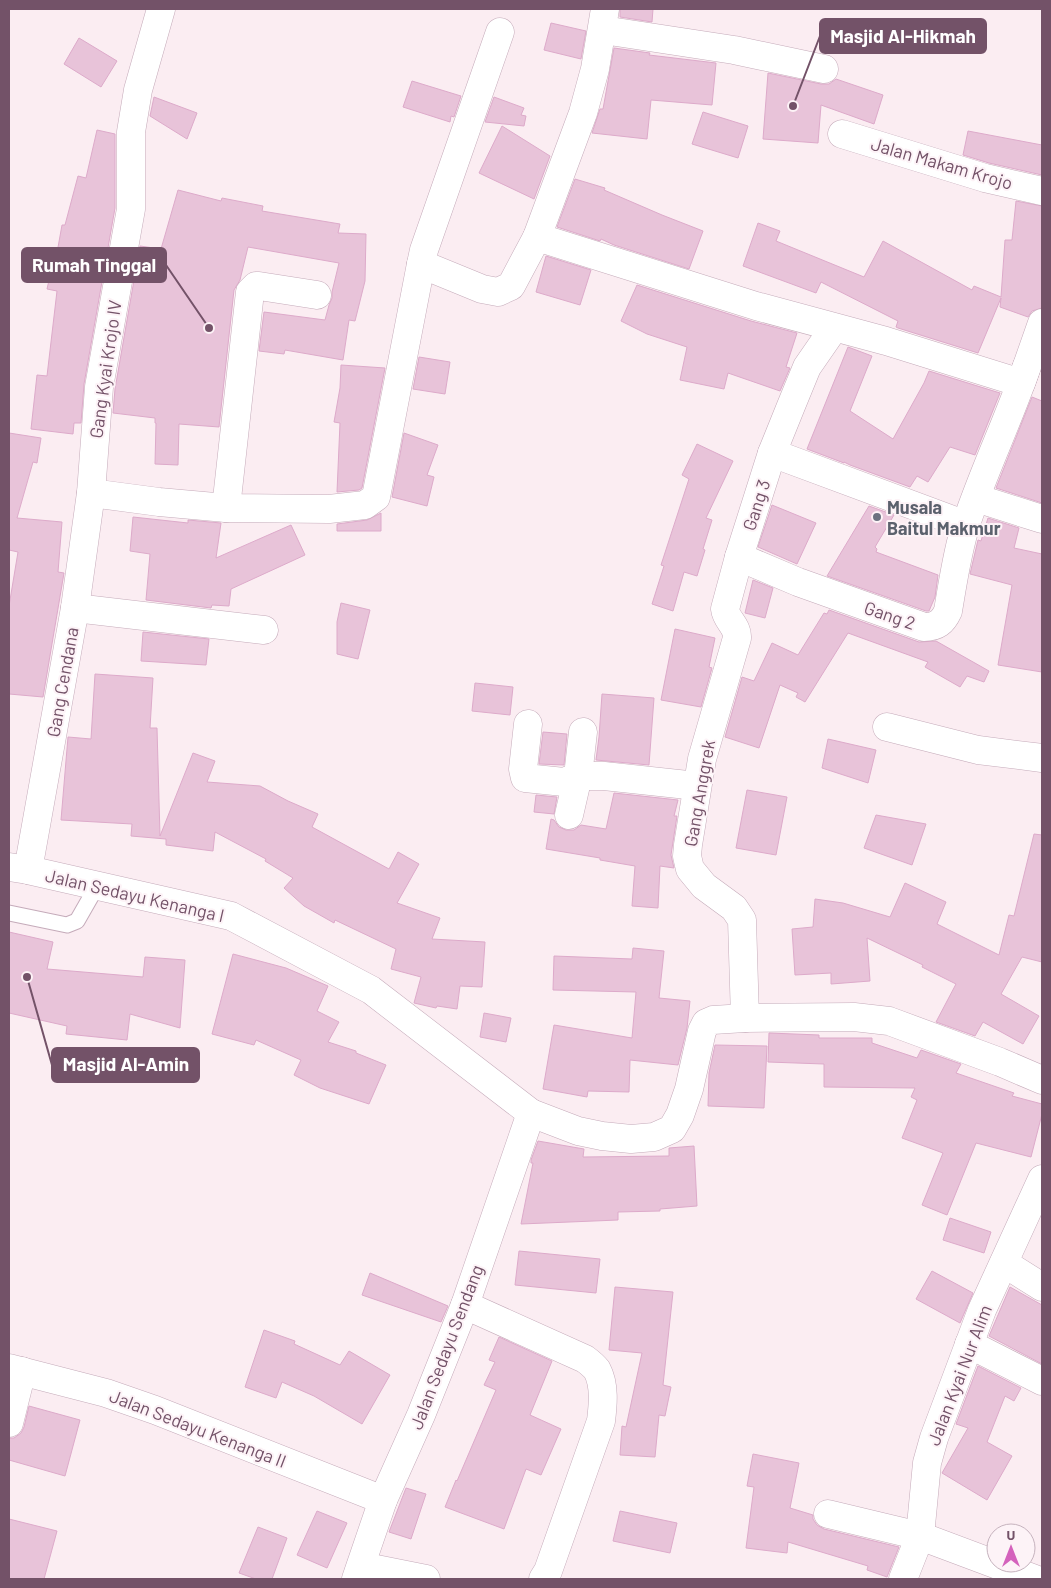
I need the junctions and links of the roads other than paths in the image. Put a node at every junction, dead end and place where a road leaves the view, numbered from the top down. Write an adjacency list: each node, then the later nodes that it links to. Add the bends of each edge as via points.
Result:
1 (161, 9): 14 (street, Gang Kyai Krojo IV, via 138,90 132,132 131,209 99,387)
2 (604, 19): 4 (street); 7 (street, via 583,113)
3 (500, 32): 8 (street)
4 (824, 69)
5 (842, 134): 6 (street, Jalan Makam Krojo, via 985,178)
6 (1042, 191)
7 (537, 237): 8 (street, via 511,286 498,292 482,289); 11 (street)
8 (421, 264): 16 (street, via 376,497 365,505 329,509)
9 (317, 295): 16 (street, via 260,286 250,292)
10 (1042, 323): 12 (street, Gang 2)
11 (834, 328): 12 (street); 13 (street, Gang 3, via 808,367)
12 (1021, 383): 15 (street, Gang 2)
13 (772, 453): 18 (street); 19 (street, Gang 3)
14 (91, 493): 16 (street); 20 (street, Gang Cendana)
15 (976, 498): 17 (street); 18 (street, Gang 2)
16 (226, 508)
17 (1042, 519)
18 (966, 525): 19 (street, Gang 2, via 948,611 940,624 932,627 815,589)
19 (739, 557): 27 (street, Gang Anggrek, via 725,609 737,630 737,638)
20 (75, 608): 21 (street); 29 (street, Gang Cendana)
21 (264, 630)
22 (528, 724): 26 (street, via 525,778 564,782)
23 (886, 727): 25 (street, via 978,750)
24 (583, 732): 26 (street)
25 (1042, 758)
26 (578, 776): 27 (street); 28 (street)
27 (697, 786): 32 (street, Gang Anggrek, via 687,856 690,869 704,886 734,908 742,920)
28 (569, 815)
29 (18, 869): 30 (street, Jalan Sedayu Kenanga I)
30 (97, 886): 31 (lane, via 77,921 68,926); 34 (street, Jalan Sedayu Kenanga I, via 240,920 371,990)
31 (9, 913)
32 (745, 1018): 33 (street, via 854,1017 889,1021); 34 (street, via 706,1023 680,1115 672,1129 654,1137 602,1136 578,1131)
33 (1042, 1080)
34 (531, 1113): 38 (street, Jalan Sedayu Sendang)
35 (1042, 1179): 36 (street, Jalan Kyai Nur Alim)
36 (1004, 1263): 37 (street); 39 (street, Jalan Kyai Nur Alim)
37 (1042, 1287)
38 (465, 1305): 43 (street, Jalan Sedayu Sendang); 48 (street, via 585,1359 596,1369 601,1384 601,1421)
39 (969, 1344): 41 (street); 45 (street, Jalan Kyai Nur Alim, via 927,1463)
40 (15, 1369): 42 (street); 43 (street, Jalan Sedayu Kenanga II, via 106,1393 155,1410)
41 (1042, 1382)
42 (9, 1423)
43 (383, 1500): 46 (street, Jalan Sedayu Sendang)
44 (828, 1514): 45 (street)
45 (920, 1536): 49 (street, Jalan Kyai Nur Alim); 50 (street)
46 (358, 1573): 47 (street)
47 (426, 1579)
48 (543, 1579)
49 (904, 1579)
50 (1035, 1579)

